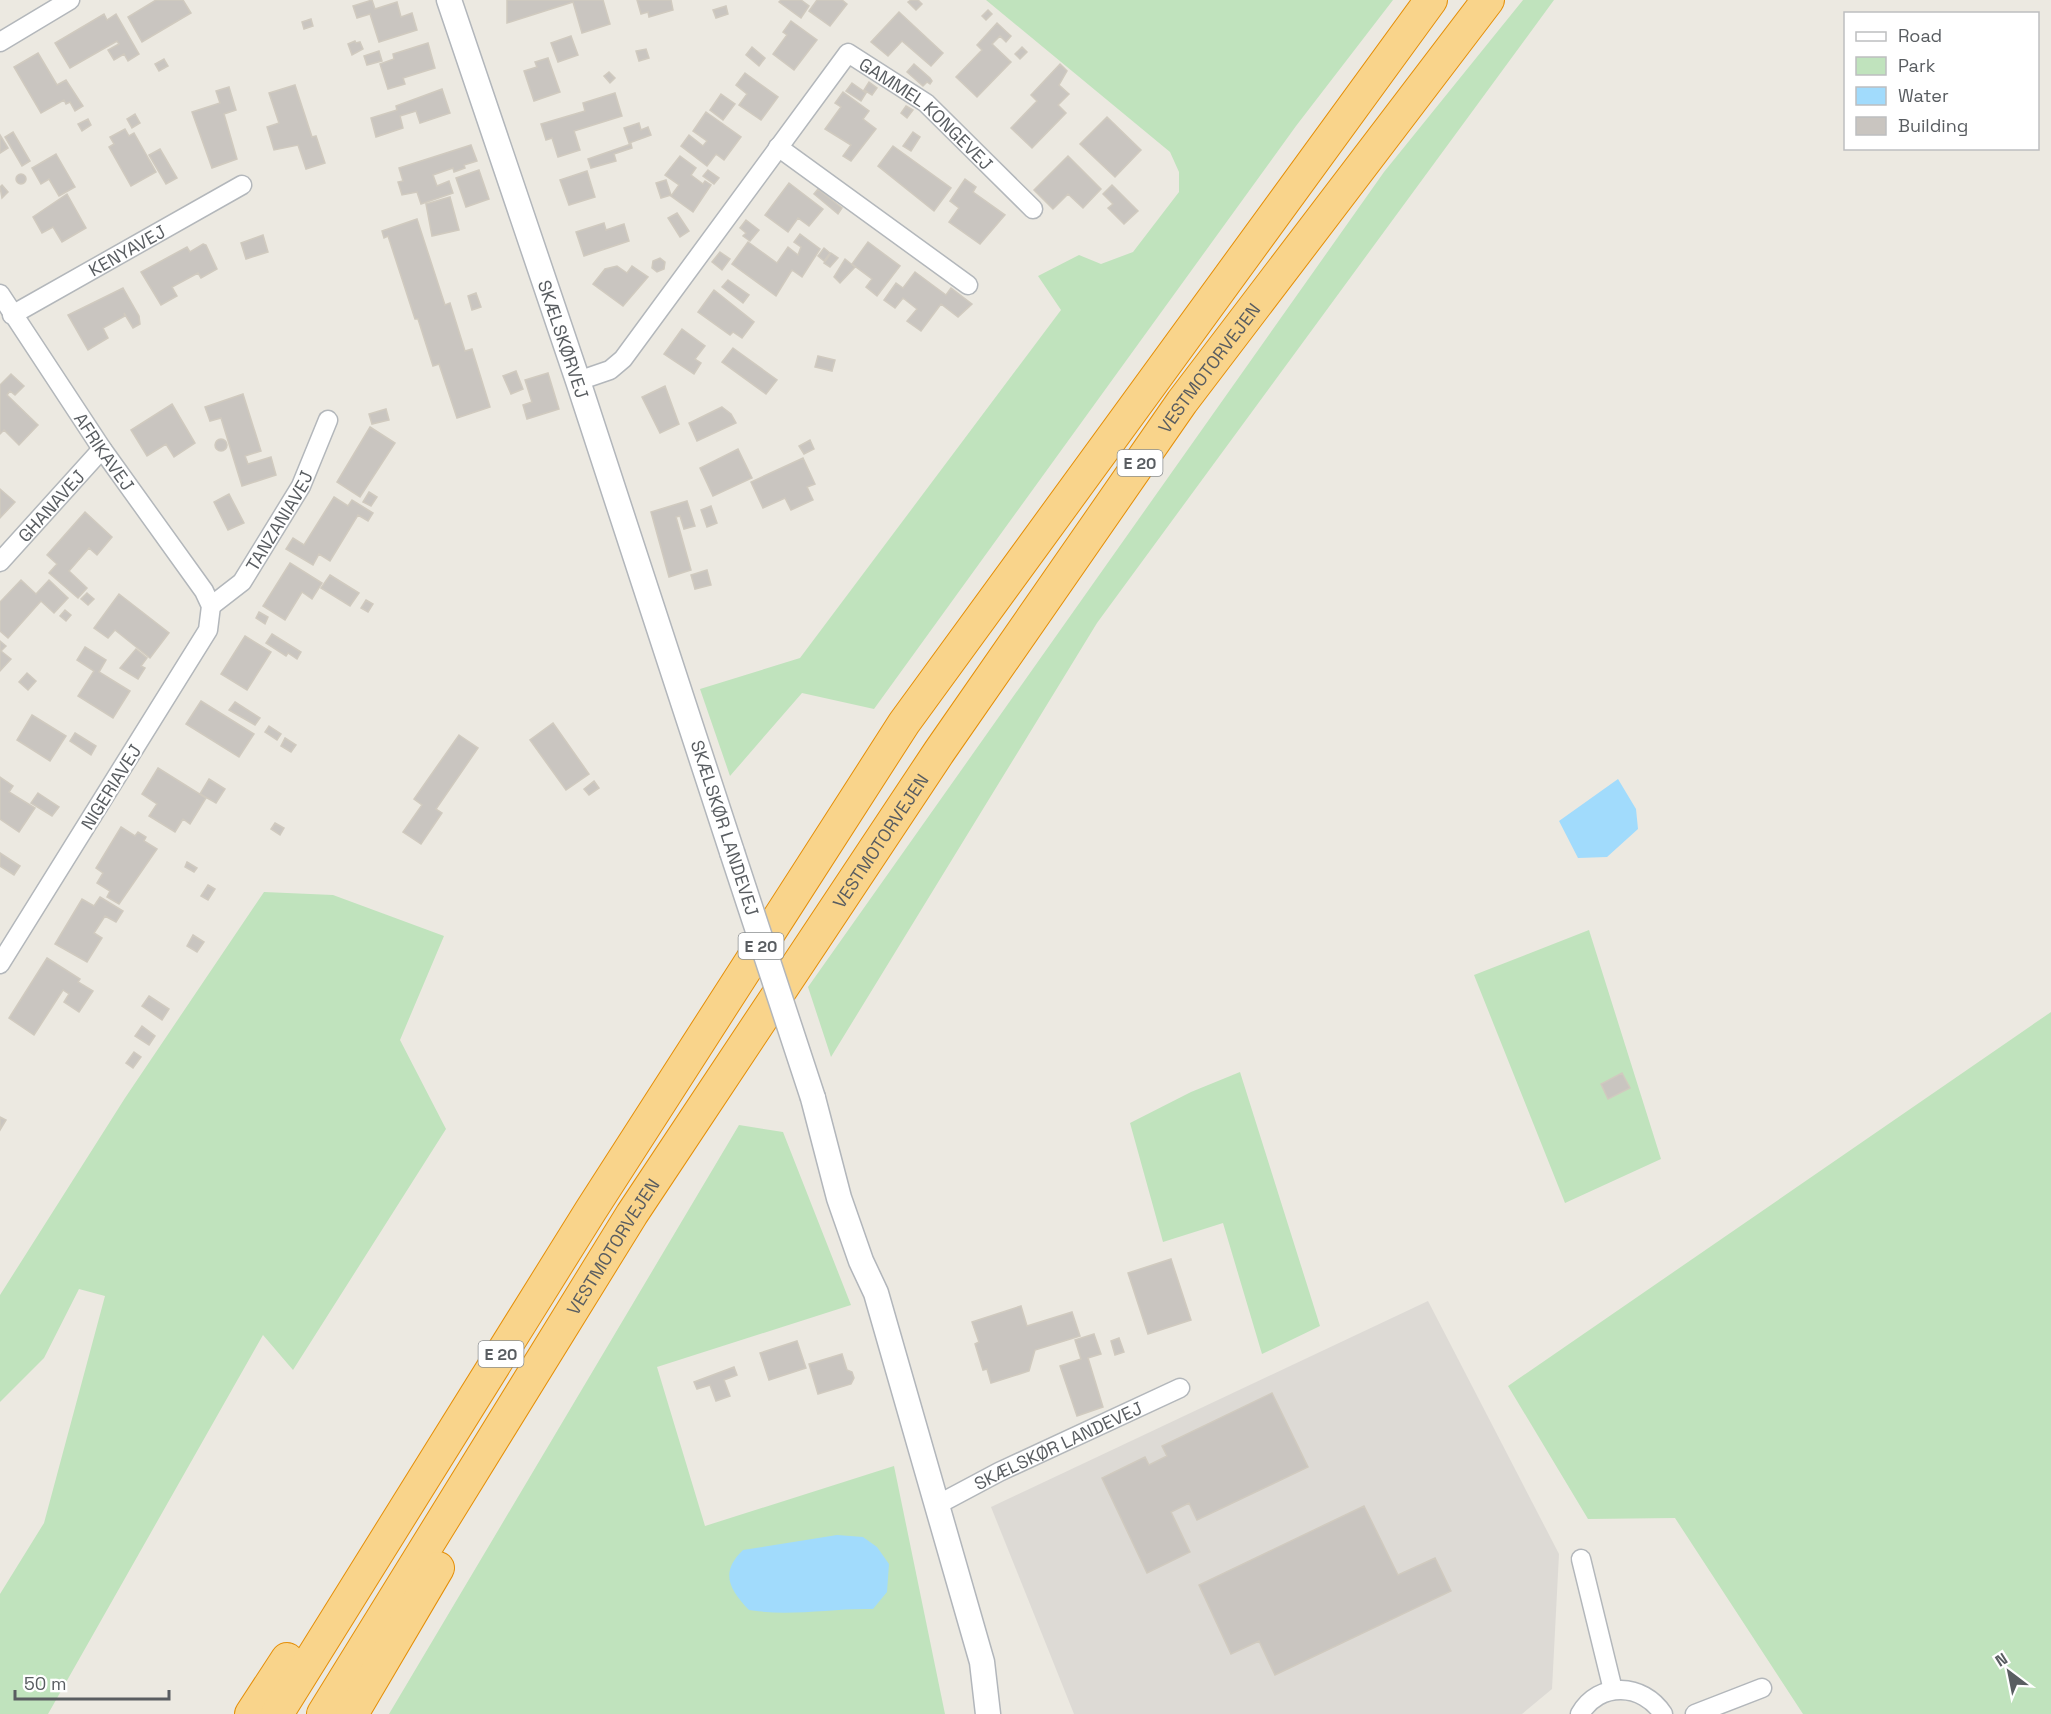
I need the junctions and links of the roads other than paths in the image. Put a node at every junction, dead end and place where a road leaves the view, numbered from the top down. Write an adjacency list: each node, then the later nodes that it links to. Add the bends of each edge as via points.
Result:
1 (70, 0): 5 (street)
2 (449, 0): 12 (street, SKÆLSKØRVEJ)
3 (1431, 0): 21 (highway, VESTMOTORVEJEN / E 20, via 904,723 597,1200)
4 (1488, 0): 19 (highway, VESTMOTORVEJEN / E 20, via 1182,402 939,752)
5 (0, 42)
6 (778, 147): 8 (street, GAMMEL KONGEVEJ, via 848,53 926,103); 9 (street); 12 (street, GAMMEL KONGEVEJ, via 623,359 610,370)
7 (242, 185): 11 (street, KENYAVEJ)
8 (1033, 209)
9 (968, 285)
10 (0, 294): 11 (street, AFRIKAVEJ)
11 (12, 315): 14 (street, AFRIKAVEJ)
12 (578, 381): 17 (street, SKÆLSKØRVEJ)
13 (328, 420): 16 (street, TANZANIAVEJ, via 301,486 242,582)
14 (102, 449): 15 (street, GHANAVEJ); 16 (street, AFRIKAVEJ)
15 (0, 562)
16 (211, 606): 18 (street, NIGERIAVEJ, via 208,630)
17 (677, 680): 22 (street, SKÆLSKØR LANDEVEJ, bridge, via 815,1106 838,1149 866,1226 875,1289)
18 (0, 964)
19 (673, 1152): 28 (highway, VESTMOTORVEJEN / E 20); 29 (highway, via 628,1251)
20 (1180, 1388): 22 (street, SKÆLSKØR LANDEVEJ)
21 (460, 1421): 26 (highway, via 392,1500); 27 (highway, VESTMOTORVEJEN / E 20)
22 (937, 1505): 30 (street, SKÆLSKØR LANDEVEJ, via 982,1662)
23 (1581, 1559): 25 (street)
24 (1762, 1688): 33 (street)
25 (1612, 1690): 31 (street, via 1592,1700); 32 (street, via 1642,1694)
26 (251, 1714)
27 (278, 1714)
28 (323, 1714)
29 (352, 1714)
30 (988, 1714)
31 (1580, 1714)
32 (1663, 1714)
33 (1695, 1714)

